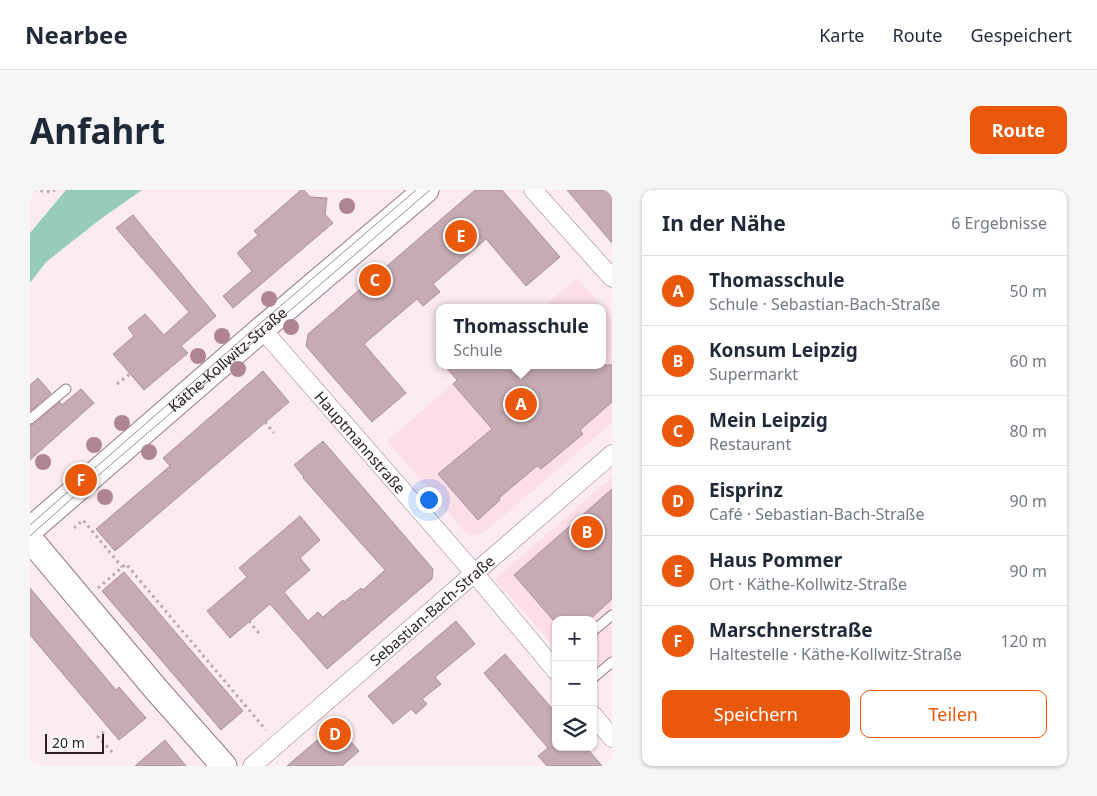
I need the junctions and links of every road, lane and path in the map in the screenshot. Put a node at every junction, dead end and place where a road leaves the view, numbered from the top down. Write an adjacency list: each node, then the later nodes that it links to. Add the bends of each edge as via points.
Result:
1 (34, 190): 2 (path)
2 (54, 190)
3 (426, 190): 6 (main road, Käthe-Kollwitz-Straße)
4 (533, 190): 5 (street)
5 (612, 278)
6 (262, 329): 15 (main road, Käthe-Kollwitz-Straße); 18 (street, Hauptmannstraße)
7 (130, 374): 8 (path)
8 (117, 384)
9 (66, 389): 10 (lane)
10 (30, 419)
11 (265, 422): 12 (path)
12 (274, 433)
13 (612, 454): 18 (street, Sebastian-Bach-Straße)
14 (74, 528): 17 (path, via 83,520)
15 (30, 530)
16 (30, 539): 21 (main road)
17 (122, 567): 19 (path, via 126,564); 21 (path)
18 (474, 574): 31 (street, Hauptmannstraße); 38 (street, Sebastian-Bach-Straße)
19 (144, 585): 20 (path); 23 (path)
20 (139, 590)
21 (83, 601): 40 (main road)
22 (612, 615): 26 (lane)
23 (173, 620): 25 (path); 28 (path)
24 (249, 621): 27 (path)
25 (168, 624)
26 (597, 627)
27 (261, 636)
28 (202, 654): 29 (path); 33 (path)
29 (197, 658)
30 (612, 662): 32 (lane)
31 (552, 664)
32 (597, 675)
33 (232, 689): 34 (path); 38 (path)
34 (227, 693)
35 (597, 720): 37 (street)
36 (104, 732): 39 (path, via 98,736)
37 (612, 738)
38 (278, 743): 41 (street, Sebastian-Bach-Straße)
39 (114, 754)
40 (224, 766)
41 (252, 766)

